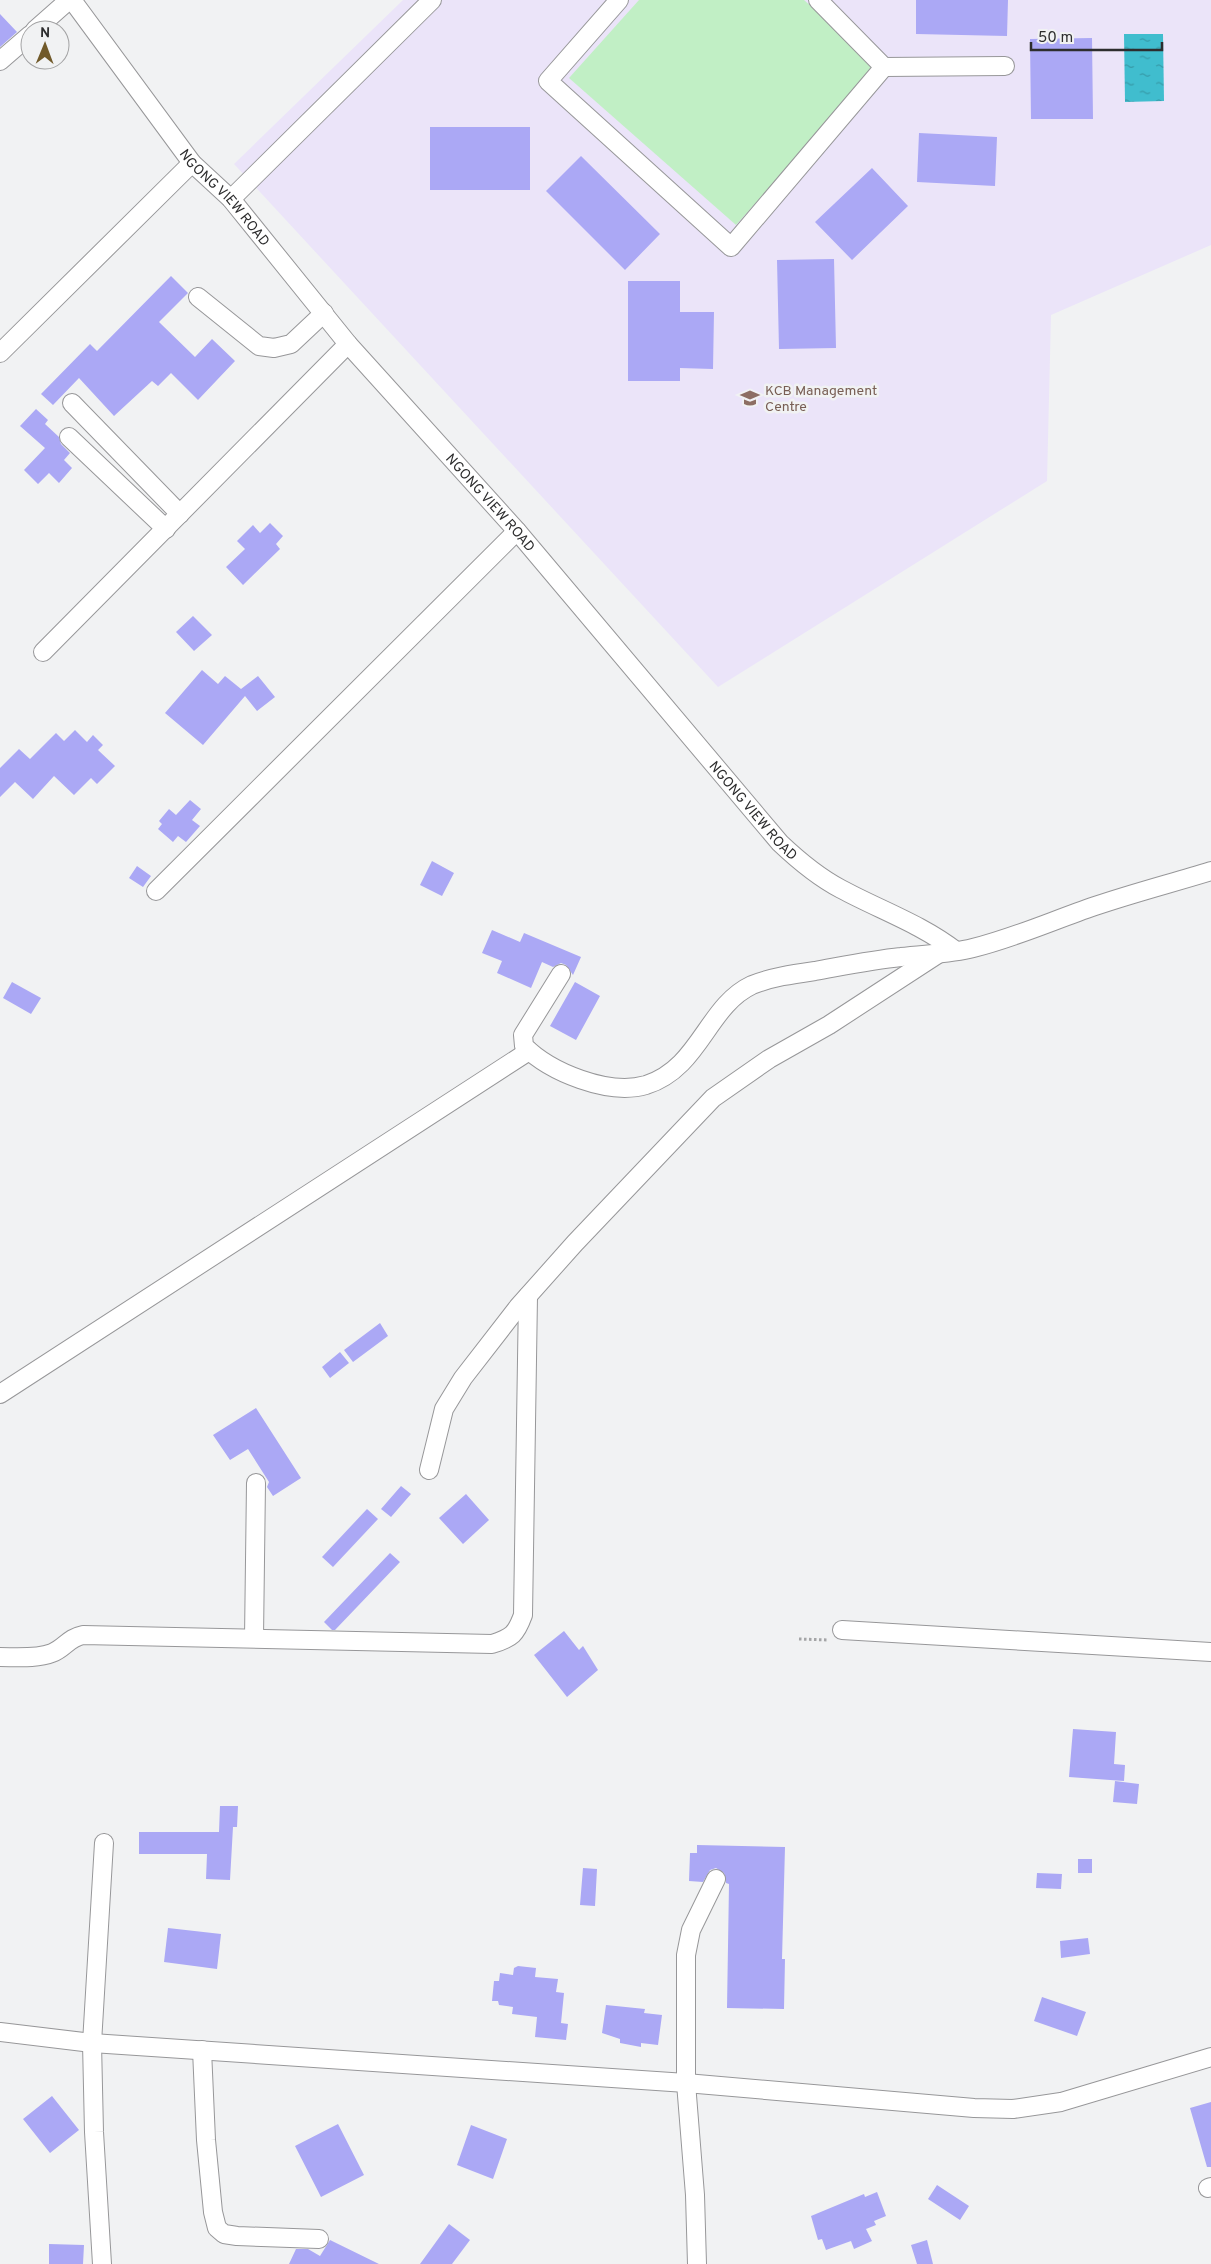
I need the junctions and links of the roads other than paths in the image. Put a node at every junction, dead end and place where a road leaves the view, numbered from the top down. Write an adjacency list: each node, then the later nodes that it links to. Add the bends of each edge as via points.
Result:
1 (70, 0): 5 (street); 10 (street, NGONG VIEW ROAD)
2 (432, 0): 11 (street)
3 (619, 0): 9 (street, via 548,81 731,247)
4 (818, 0): 9 (street)
5 (47, 20)
6 (20, 44): 7 (street)
7 (0, 62)
8 (1005, 66): 9 (street)
9 (884, 67)
10 (192, 163): 11 (street, NGONG VIEW ROAD); 15 (street)
11 (231, 199): 13 (street, NGONG VIEW ROAD)
12 (198, 297): 13 (street, via 259,346 274,348 291,344)
13 (324, 313): 14 (street, NGONG VIEW ROAD)
14 (348, 344): 18 (street); 20 (street, NGONG VIEW ROAD)
15 (0, 353)
16 (72, 404): 18 (street)
17 (69, 437): 19 (street)
18 (180, 514): 19 (street)
19 (166, 528): 21 (street)
20 (517, 531): 23 (street); 24 (street, NGONG VIEW ROAD, via 780,843 808,869 840,889 926,930)
21 (43, 652)
22 (1211, 871): 24 (street, via 973,948)
23 (156, 891)
24 (948, 951): 26 (street, via 778,977 752,986 734,996 686,1060 645,1085 620,1086 575,1078); 27 (street, via 769,1059 713,1098)
25 (561, 974): 26 (street, via 523,1036 524,1046)
26 (530, 1051): 28 (street)
27 (528, 1296): 29 (street, via 463,1378 444,1409); 32 (street, via 523,1615 510,1638 492,1644)
28 (0, 1394)
29 (429, 1470)
30 (256, 1483): 32 (street)
31 (842, 1630): 33 (street)
32 (254, 1638): 34 (street, via 83,1635 73,1637 54,1653)
33 (1211, 1652)
34 (0, 1657)
35 (104, 1843): 38 (street)
36 (716, 1879): 41 (street, via 688,1942)
37 (0, 2032): 38 (street)
38 (92, 2044): 39 (street); 43 (street)
39 (202, 2050): 41 (street); 42 (street, via 206,2140 217,2228 224,2234 237,2236)
40 (1211, 2057): 41 (street, via 1060,2102 1014,2109)
41 (686, 2083): 44 (street)
42 (319, 2239)
43 (102, 2264)
44 (697, 2264)

